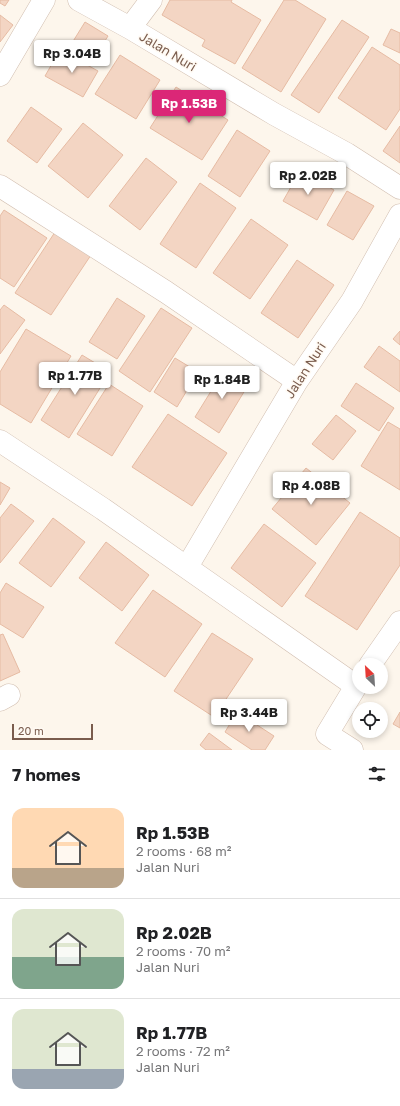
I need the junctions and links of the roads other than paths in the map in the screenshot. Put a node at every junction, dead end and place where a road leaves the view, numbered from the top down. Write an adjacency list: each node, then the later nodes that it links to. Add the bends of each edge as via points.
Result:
1 (44, 0): 5 (street)
2 (79, 0): 4 (street, Jalan Nuri)
3 (151, 0): 4 (street)
4 (130, 28): 7 (street, Jalan Nuri, via 274,114 347,154)
5 (0, 75)
6 (0, 186): 9 (street, via 160,287)
7 (400, 188)
8 (400, 215): 9 (street, Jalan Nuri, via 352,301)
9 (297, 381): 11 (street, Jalan Nuri)
10 (0, 441): 11 (street)
11 (187, 567): 14 (street)
12 (400, 622): 13 (street)
13 (375, 658)
14 (352, 681)
15 (352, 692): 16 (street)
16 (321, 742): 17 (street)
17 (352, 750)

